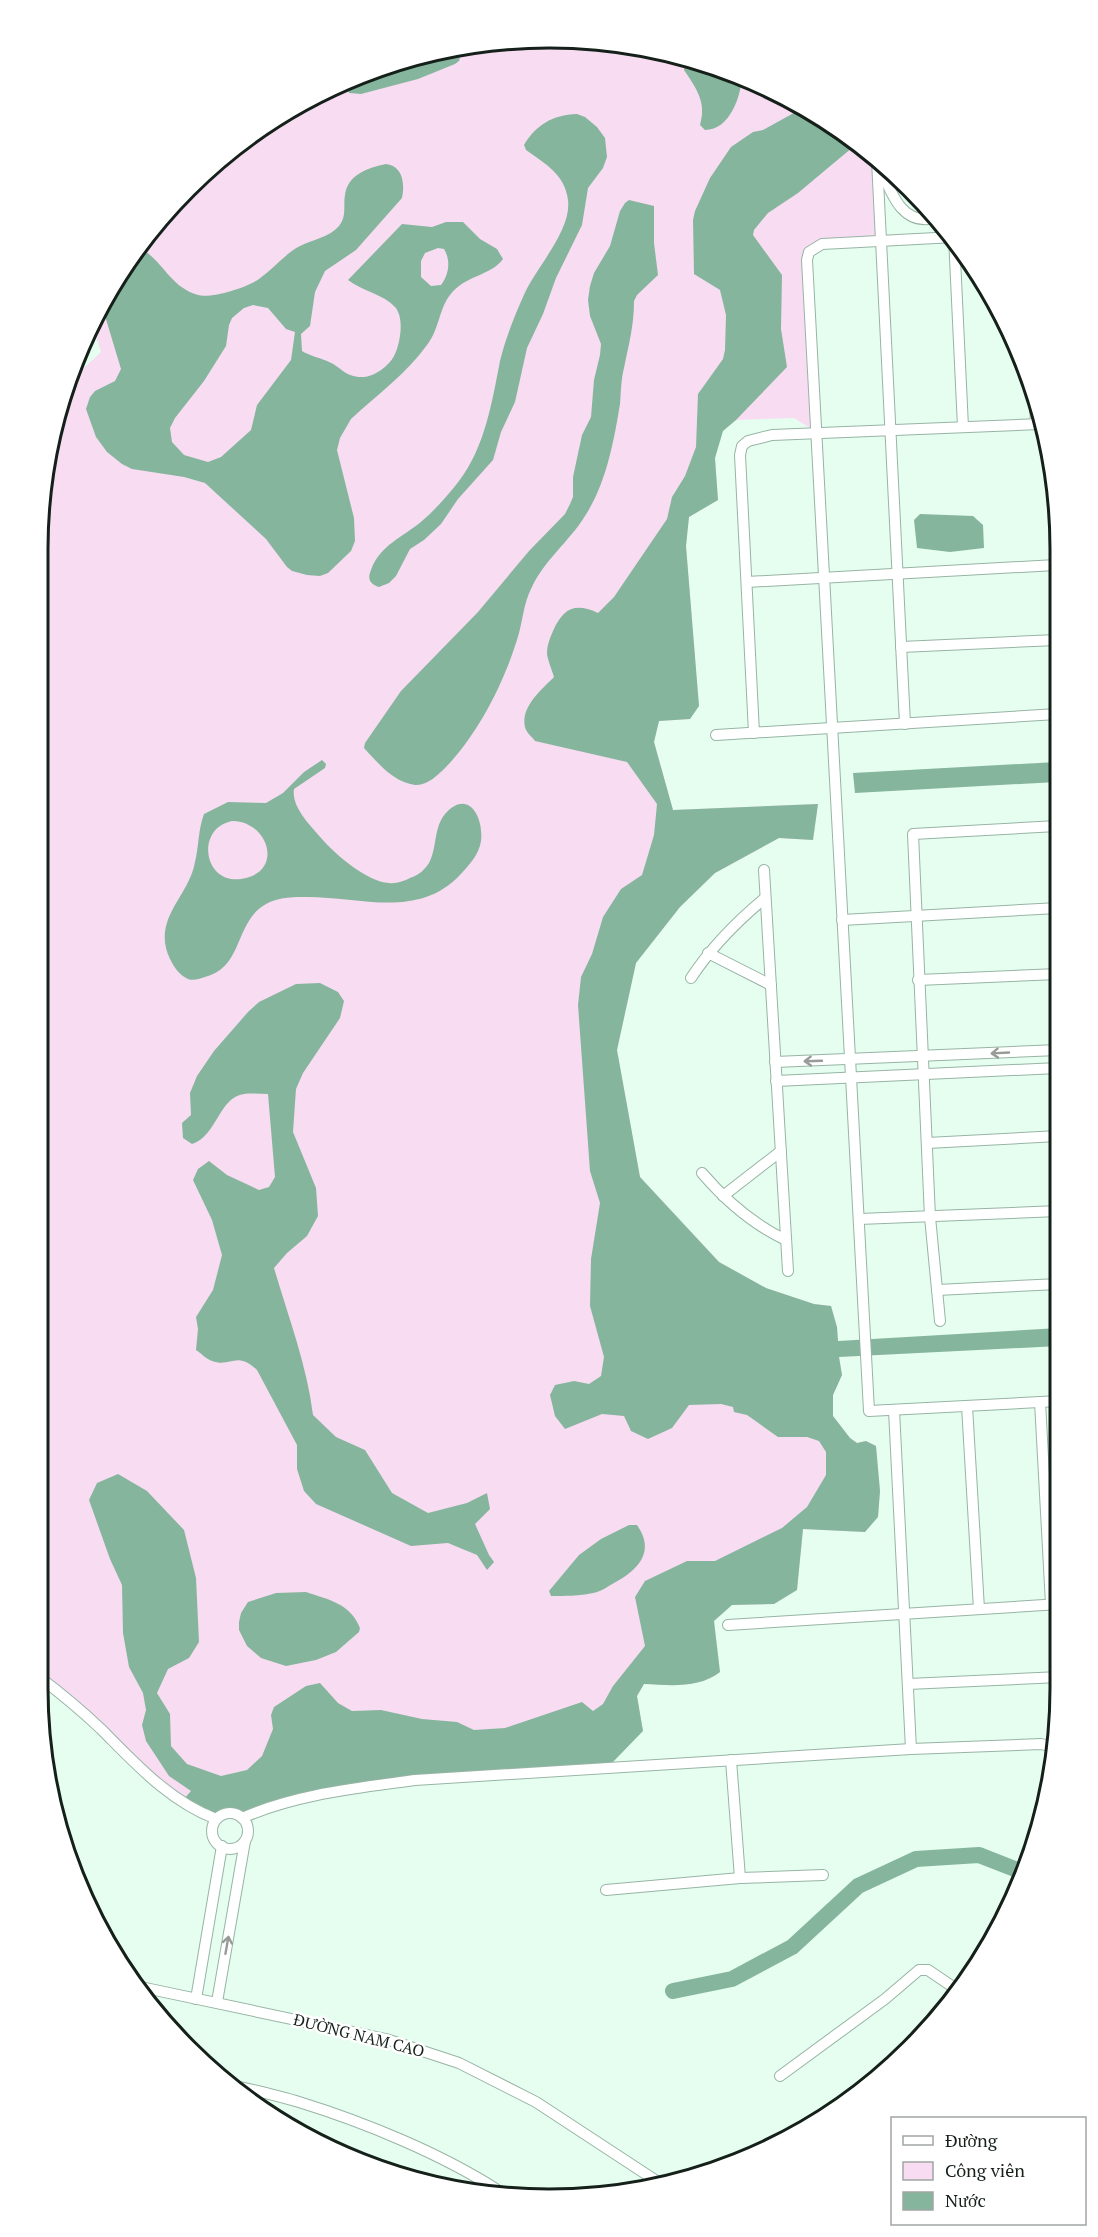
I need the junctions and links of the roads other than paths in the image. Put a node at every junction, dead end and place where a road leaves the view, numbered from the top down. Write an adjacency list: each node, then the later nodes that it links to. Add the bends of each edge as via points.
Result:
1 (878, 171): 5 (street)
2 (884, 176): 3 (street, via 900,209 917,219)
3 (926, 219)
4 (941, 238): 5 (street)
5 (882, 241): 9 (street); 10 (street, via 822,244 808,255)
6 (955, 256): 8 (street)
7 (1034, 424): 8 (street)
8 (963, 427): 9 (street)
9 (891, 430): 10 (street); 12 (street)
10 (816, 434): 13 (street); 14 (street, via 772,435 742,446)
11 (1050, 565): 12 (street)
12 (897, 574): 13 (street); 16 (street)
13 (824, 578): 14 (street); 19 (street)
14 (747, 582): 20 (street)
15 (1050, 640): 16 (street)
16 (901, 647): 18 (street)
17 (1050, 714): 18 (street)
18 (905, 724): 19 (street)
19 (832, 728): 20 (street); 27 (street)
20 (754, 733): 21 (street)
21 (716, 735)
22 (1050, 826): 26 (street, via 913,834)
23 (764, 870): 24 (street)
24 (765, 898): 28 (street, via 727,930); 32 (street)
25 (1050, 908): 26 (street)
26 (916, 916): 27 (street); 31 (street)
27 (842, 920): 35 (street)
28 (708, 953): 30 (street); 32 (street)
29 (1050, 974): 31 (street)
30 (691, 978)
31 (918, 980): 34 (street)
32 (771, 985): 36 (street)
33 (1050, 1050): 34 (street, one-way to 34)
34 (923, 1057): 35 (street); 38 (street)
35 (850, 1059): 36 (street, one-way to 36); 39 (street)
36 (775, 1062): 40 (street)
37 (1050, 1068): 38 (street)
38 (924, 1075): 39 (street); 42 (street)
39 (851, 1079): 40 (street); 48 (street)
40 (776, 1081): 43 (street)
41 (1050, 1136): 42 (street)
42 (927, 1143): 47 (street)
43 (781, 1151): 45 (street); 49 (street)
44 (702, 1173): 45 (street)
45 (723, 1196): 49 (street, via 754,1222)
46 (1050, 1211): 47 (street)
47 (930, 1216): 48 (street); 52 (street)
48 (859, 1219): 57 (street, via 869,1411)
49 (786, 1240): 50 (street)
50 (788, 1271)
51 (1050, 1284): 52 (street)
52 (937, 1290): 53 (street)
53 (940, 1321)
54 (1050, 1401): 55 (street)
55 (1040, 1402): 56 (street); 58 (street)
56 (967, 1406): 57 (street); 60 (street)
57 (894, 1410): 61 (street)
58 (1050, 1528)
59 (1050, 1604): 60 (street)
60 (979, 1609): 61 (street)
61 (905, 1613): 62 (street); 65 (street)
62 (728, 1624)
63 (1050, 1677): 65 (street)
64 (48, 1684): 70 (street, via 158,1785 184,1804)
65 (908, 1684): 67 (street)
66 (1047, 1745): 67 (street)
67 (910, 1749): 68 (street)
68 (731, 1760): 69 (street, via 415,1780 268,1807); 74 (street)
69 (242, 1818): 70 (street, via 226,1813); 71 (street, via 248,1829)
70 (216, 1819): 72 (street, via 212,1834)
71 (245, 1841): 72 (street, via 237,1847); 79 (street, one-way to 71)
72 (222, 1846): 78 (street)
73 (823, 1875): 74 (street)
74 (740, 1878): 75 (street)
75 (606, 1890)
76 (951, 1986): 80 (street, via 928,1970 919,1970)
77 (149, 1989): 78 (street, ĐƯỜNG NAM CAO)
78 (196, 1999): 79 (street, ĐƯỜNG NAM CAO)
79 (217, 2002): 82 (street, ĐƯỜNG NAM CAO, via 386,2039 459,2063 536,2102)
80 (780, 2076)
81 (250, 2090): 83 (street, via 351,2120 445,2161)
82 (652, 2178)
83 (489, 2185)

